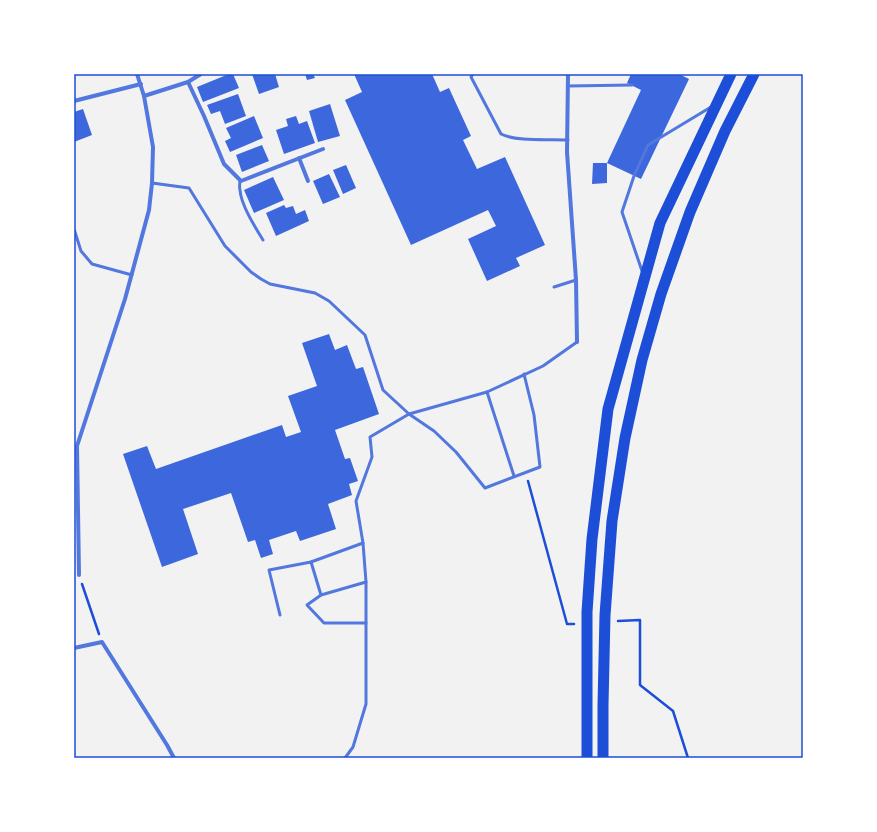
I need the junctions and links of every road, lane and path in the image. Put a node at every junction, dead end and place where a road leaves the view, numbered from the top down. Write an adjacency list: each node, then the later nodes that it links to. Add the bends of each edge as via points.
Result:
1 (137, 74): 8 (street)
2 (201, 74): 7 (street)
3 (473, 74): 14 (lane, via 471,77 501,134 521,139)
4 (568, 74): 10 (street)
5 (731, 74): 13 (highway)
6 (754, 74): 38 (highway, via 690,212 661,294 642,360 624,438 612,521)
7 (188, 82): 11 (street); 17 (street, via 224,164)
8 (141, 84): 11 (street); 12 (street)
9 (632, 85): 10 (lane)
10 (568, 86): 14 (street)
11 (144, 96): 19 (street, via 153,146)
12 (74, 101)
13 (716, 104): 23 (highway, via 660,222); 23 (lane, via 648,146 634,176 622,212)
14 (568, 140): 24 (street)
15 (323, 149): 16 (street)
16 (299, 158): 17 (street); 18 (street)
17 (240, 180): 21 (lane, via 241,197)
18 (308, 181)
19 (152, 184): 22 (street, via 149,210); 29 (lane, via 189,188 225,246 261,279 270,284 316,293 329,300 365,335 383,390)
20 (74, 229): 22 (lane, via 81,251 92,264)
21 (263, 240)
22 (132, 275): 34 (street, via 77,446)
23 (645, 279): 45 (highway, via 608,409 592,539 587,612)
24 (576, 280): 25 (lane); 26 (street)
25 (554, 287)
26 (577, 342): 27 (lane, via 542,366)
27 (524, 374): 28 (lane); 30 (lane, via 534,415 540,467)
28 (487, 392): 29 (lane); 31 (lane)
29 (409, 414): 31 (lane, via 434,431 456,452 485,488); 32 (lane, via 370,437 372,457 356,501)
30 (526, 472): 31 (lane); 40 (path)
31 (514, 476)
32 (363, 543): 33 (lane); 35 (lane)
33 (311, 562): 36 (lane); 37 (lane, via 269,570)
34 (79, 575): 41 (path)
35 (366, 582): 36 (lane); 39 (lane)
36 (321, 595): 39 (lane, via 308,605 324,623)
37 (280, 615)
38 (605, 622): 46 (highway); 47 (path, via 640,620 640,685 674,711)
39 (366, 623): 44 (lane, via 366,704 353,747)
40 (567, 624)
41 (102, 642): 42 (street); 43 (street)
42 (74, 648)
43 (174, 758)
44 (345, 758)
45 (587, 758)
46 (603, 758)
47 (688, 758)

